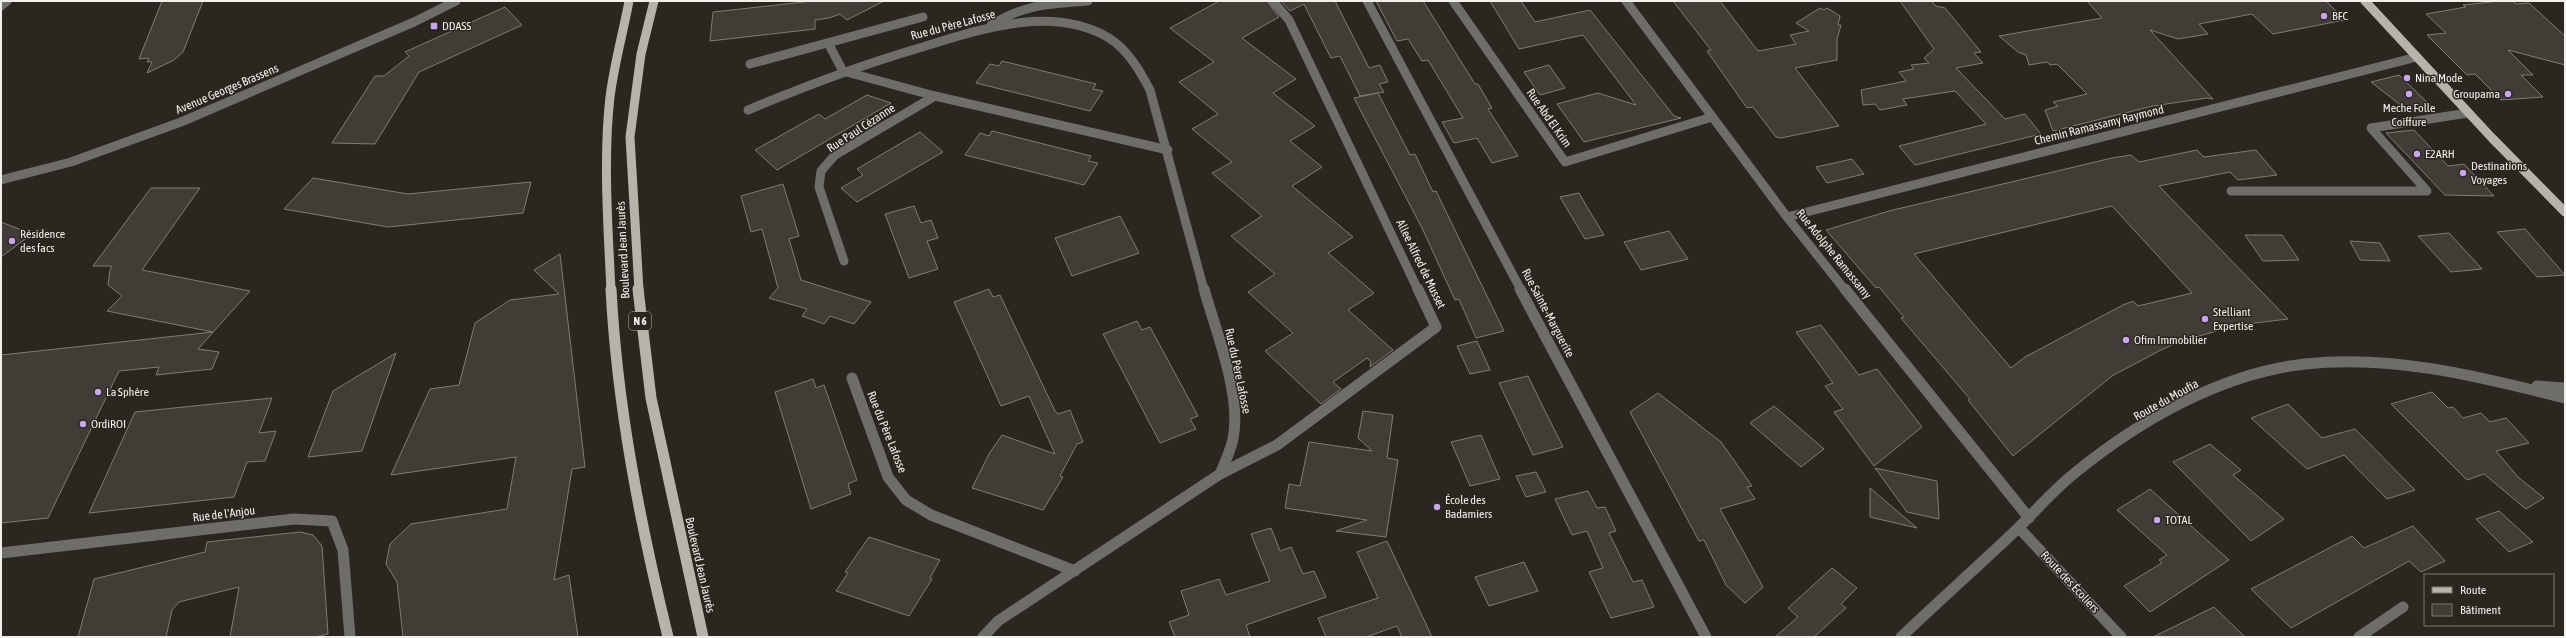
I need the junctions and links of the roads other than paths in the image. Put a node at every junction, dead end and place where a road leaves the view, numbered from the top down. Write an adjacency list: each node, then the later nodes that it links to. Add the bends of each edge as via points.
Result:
1 (7, 1): 11 (street)
2 (456, 1): 23 (street, Avenue Georges Brassens, via 414,22 169,127 71,162)
3 (629, 1): 39 (main road, Boulevard Jean Jaurès / N 6, via 609,111 608,248 623,408 651,568)
4 (654, 1): 40 (main road, Boulevard Jean Jaurès / N 6, via 641,54 630,136 640,316 651,398)
5 (1088, 1): 13 (street, via 1031,6 1007,15)
6 (1273, 1): 32 (street, Allee Alfred de Musset, via 1289,20 1436,326 1412,347 1277,445)
7 (1367, 1): 42 (street, Rue Sainte-Marguerite)
8 (1453, 1): 21 (street, Rue Abd El Krim, via 1565,162)
9 (1626, 1): 21 (street, Rue Adolphe Ramassamy)
10 (2365, 1): 15 (main road)
11 (1, 6)
12 (924, 17): 14 (street)
13 (988, 27): 17 (street, Rue du Père Lafosse); 22 (street, Rue du Père Lafosse, via 1032,22 1059,23 1108,38 1126,52 1139,69 1150,90)
14 (828, 43): 16 (street); 17 (street)
15 (2417, 57): 20 (main road); 26 (street, Chemin Ramassamy Raymond)
16 (750, 64)
17 (843, 71): 18 (street); 19 (street, Rue du Père Lafosse)
18 (935, 96): 22 (street); 27 (street, Rue Paul Cézanne, via 835,155 821,171 819,187)
19 (748, 110)
20 (2468, 113): 24 (street, via 2371,128 2427,191); 25 (main road)
21 (1712, 117): 26 (street, Rue Adolphe Ramassamy)
22 (1168, 150): 32 (street, Rue du Père Lafosse, via 1233,405 1236,430 1230,454)
23 (1, 180)
24 (2231, 191)
25 (2565, 212)
26 (1787, 217): 33 (street, Rue Adolphe Ramassamy)
27 (844, 261)
28 (852, 378): 36 (street, Rue du Père Lafosse, via 888,477 906,500 931,515)
29 (2516, 385): 30 (street, Route du Moufia); 31 (street, Route du Moufia); 33 (street, Route du Moufia, via 2431,368 2366,363 2305,364 2249,374 2198,396 2143,426 2076,472)
30 (2565, 388)
31 (2565, 398)
32 (1220, 474): 36 (street, Rue du Père Lafosse)
33 (2029, 518): 34 (street, Route du Moufia)
34 (2018, 528): 43 (street, Route du Moufia); 44 (street, Route des Écoliers)
35 (1, 553): 38 (street, Rue de l'Anjou, via 294,519 332,521 343,550)
36 (1075, 571): 41 (street, Rue du Père Lafosse, via 998,621)
37 (2403, 607): 45 (street)
38 (350, 637)
39 (668, 637)
40 (703, 637)
41 (983, 637)
42 (1706, 637)
43 (1901, 637)
44 (2121, 637)
45 (2359, 637)

